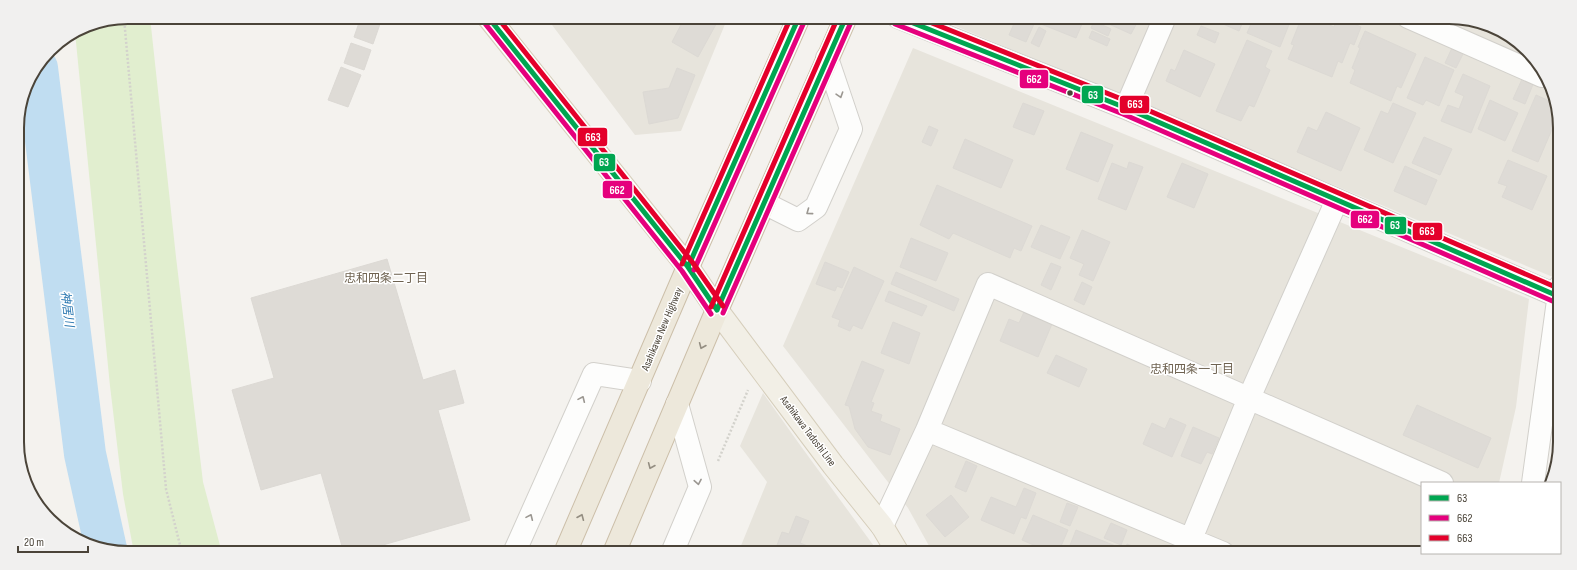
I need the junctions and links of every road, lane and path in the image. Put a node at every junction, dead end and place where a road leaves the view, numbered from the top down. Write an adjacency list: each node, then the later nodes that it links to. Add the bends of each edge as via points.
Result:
1 (125, 24): 27 (path, via 166,489)
2 (494, 24): 13 (main road, Asahikawa Tadoshi Line)
3 (796, 24): 13 (highway, Asahikawa New Highway)
4 (843, 24): 8 (highway)
5 (916, 24): 10 (street)
6 (1162, 24): 10 (street)
7 (1424, 24): 9 (street)
8 (828, 58): 12 (highway); 12 (street, one-way to 12, via 851,129 816,207 798,220)
9 (1538, 74)
10 (1126, 108): 11 (street)
11 (1337, 200): 14 (street); 19 (street)
12 (764, 203): 15 (highway)
13 (688, 267): 15 (main road, Asahikawa Tadoshi Line); 18 (highway, Asahikawa New Highway)
14 (1553, 290)
15 (717, 310): 17 (main road, Asahikawa Tadoshi Line); 20 (highway, one-way to 20)
16 (1553, 337): 24 (street)
17 (759, 366): 22 (path); 25 (main road, Asahikawa Tadoshi Line)
18 (640, 381): 28 (street, one-way to 18, via 594,374); 29 (highway, Asahikawa New Highway, one-way to 18)
19 (1249, 398): 21 (street, via 988,284); 23 (street); 26 (street)
20 (677, 404): 30 (highway, one-way to 30); 31 (street, one-way to 31, via 700,487)
21 (927, 430): 25 (street); 26 (street)
22 (716, 466)
23 (1440, 482)
24 (1533, 482)
25 (882, 526): 32 (main road, Asahikawa Tadoshi Line)
26 (1190, 539): 33 (street)
27 (180, 546)
28 (517, 546)
29 (568, 546)
30 (617, 546)
31 (675, 546)
32 (894, 546)
33 (1206, 546)

